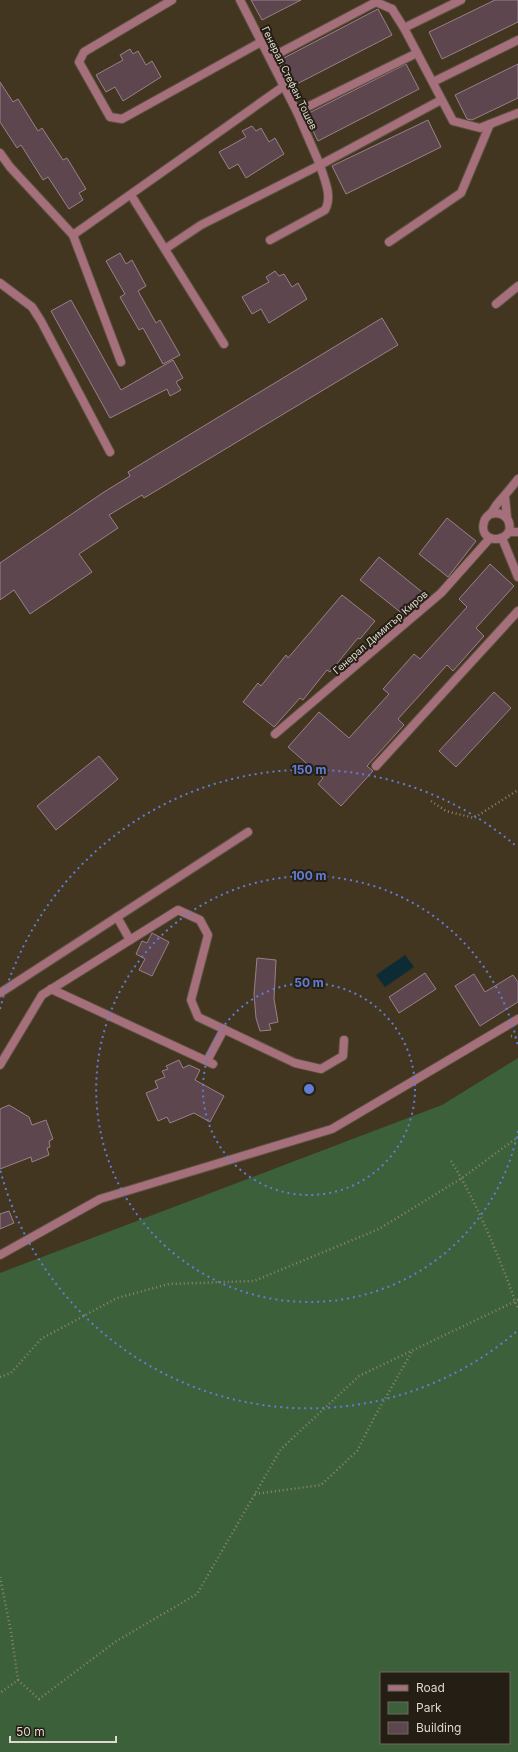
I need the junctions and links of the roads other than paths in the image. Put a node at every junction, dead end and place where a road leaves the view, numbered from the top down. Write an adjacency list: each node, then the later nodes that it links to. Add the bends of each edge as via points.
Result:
1 (172, 0): 6 (street, via 84,52 79,62 110,117 122,119)
2 (240, 0): 6 (street, Генерал Стефан Тошев)
3 (461, 0): 4 (street)
4 (404, 28): 7 (street); 8 (street, via 392,9 376,2)
5 (518, 40): 9 (street)
6 (261, 42): 8 (street, Генерал Стефан Тошев)
7 (418, 53): 9 (street); 12 (street)
8 (270, 58): 10 (street, Генерал Стефан Тошев)
9 (433, 82): 11 (street)
10 (284, 86): 12 (street, Генерал Стефан Тошев); 17 (street)
11 (441, 100): 14 (street, via 453,121 480,128); 16 (street)
12 (297, 112): 16 (street, Генерал Стефан Тошев)
13 (518, 113): 14 (street)
14 (490, 124): 20 (street, via 461,193)
15 (0, 153): 18 (street)
16 (320, 165): 19 (street, Генерал Стефан Тошев, via 328,195 325,210); 21 (street, via 201,225)
17 (131, 195): 18 (street); 21 (street)
18 (73, 235): 26 (street)
19 (270, 240)
20 (389, 242)
21 (164, 248): 25 (street)
22 (0, 283): 27 (street, via 32,307)
23 (518, 286): 24 (street)
24 (496, 304)
25 (224, 344)
26 (121, 362)
27 (110, 452)
28 (518, 479): 29 (street)
29 (505, 496): 30 (street); 31 (street)
30 (491, 514): 31 (street, via 500,513); 34 (street, via 483,523 484,532)
31 (507, 518): 32 (street)
32 (509, 532): 33 (street); 35 (street)
33 (518, 532)
34 (490, 538): 35 (street); 38 (street, Генерал Димитър Киров, via 441,593)
35 (502, 538): 36 (street)
36 (518, 577)
37 (518, 611): 39 (street)
38 (275, 734)
39 (376, 766)
40 (248, 832): 41 (street)
41 (117, 917): 42 (street); 44 (street)
42 (130, 940): 43 (street); 46 (street, via 178,910 200,920 208,935 191,1000 198,1017)
43 (51, 989): 46 (street, via 210,1062); 48 (street, via 42,996)
44 (0, 993)
45 (518, 1019): 49 (street, via 332,1128 100,1199)
46 (224, 1029): 47 (street, via 295,1063 321,1069 343,1056)
47 (344, 1040)
48 (0, 1065)
49 (0, 1255)

